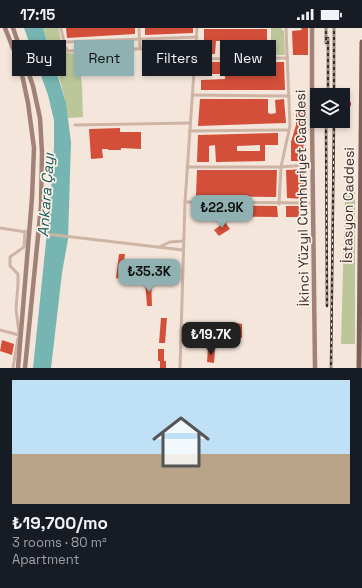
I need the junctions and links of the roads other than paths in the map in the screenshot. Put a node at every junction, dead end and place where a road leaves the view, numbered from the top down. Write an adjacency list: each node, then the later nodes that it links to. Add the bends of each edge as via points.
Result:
1 (5, 28): 33 (main road, via 21,72 31,127 34,170)
2 (13, 28): 34 (main road, via 33,86 40,118 42,153)
3 (61, 28): 10 (street)
4 (139, 28): 9 (street)
5 (197, 28): 8 (street)
6 (286, 28): 16 (street)
7 (312, 28): 44 (main road, İkinci Yüzyıl Cumhuriyet Caddesi)
8 (197, 37): 9 (street); 11 (street)
9 (140, 39): 12 (street); 15 (street)
10 (64, 40)
11 (197, 40)
12 (66, 42)
13 (362, 42): 25 (main road, İstasyon Caddesi)
14 (66, 49): 15 (street, via 69,51)
15 (140, 49)
16 (288, 58): 17 (street); 20 (street)
17 (212, 59)
18 (194, 76): 19 (street)
19 (192, 95): 20 (street); 21 (street)
20 (289, 96): 23 (street)
21 (190, 123): 22 (street); 24 (street)
22 (75, 125)
23 (289, 130): 24 (street); 28 (street)
24 (189, 131): 27 (street)
25 (361, 148): 45 (main road, İstasyon Caddesi)
26 (307, 165): 28 (street)
27 (187, 167): 28 (street); 29 (street)
28 (281, 167): 31 (street)
29 (185, 202): 31 (street); 35 (street)
30 (309, 203): 31 (street)
31 (279, 204)
32 (0, 228): 33 (street)
33 (27, 232): 34 (main road); 39 (street, via 24,247 10,257 10,266 18,274 16,309); 41 (main road)
34 (38, 233): 36 (street); 42 (main road)
35 (184, 242): 36 (street, via 170,242); 37 (street)
36 (159, 248): 37 (street)
37 (183, 250): 43 (street)
38 (0, 330): 39 (street)
39 (19, 335): 40 (street)
40 (13, 368)
41 (18, 368)
42 (24, 368)
43 (180, 368)
44 (315, 368)
45 (359, 368)

